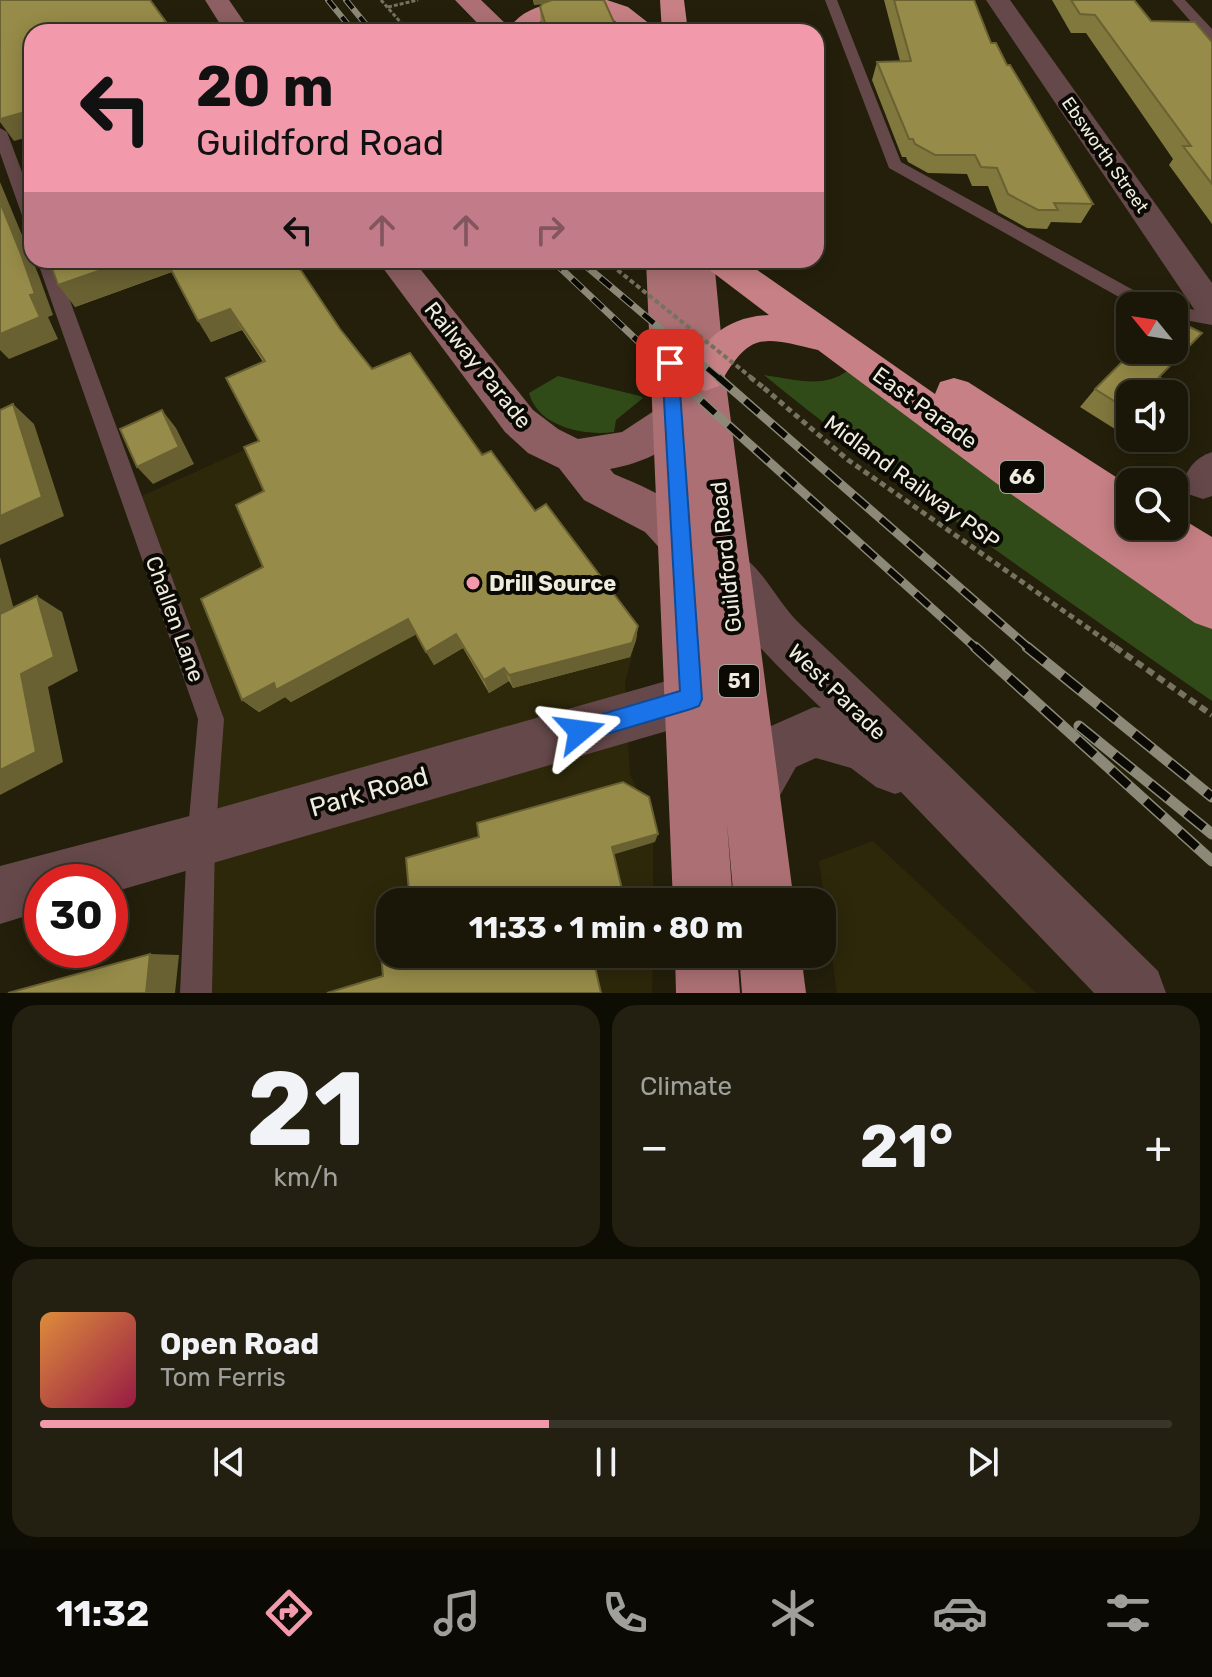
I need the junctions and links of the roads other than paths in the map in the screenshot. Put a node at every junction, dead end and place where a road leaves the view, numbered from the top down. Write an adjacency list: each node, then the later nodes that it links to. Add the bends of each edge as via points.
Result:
1 (217, 0): 9 (street)
2 (445, 0): 10 (main road)
3 (467, 0): 11 (main road)
4 (647, 0): 14 (highway)
5 (672, 0): 15 (highway)
6 (831, 0): 25 (lane, via 894,165)
7 (998, 0): 26 (street, Ebsworth Street)
8 (1178, 0): 16 (lane)
9 (233, 24)
10 (468, 24)
11 (492, 24)
12 (524, 24): 13 (highway, via 536,11 585,3 616,11)
13 (636, 24)
14 (648, 24)
15 (674, 24)
16 (1212, 37)
17 (0, 132): 18 (lane)
18 (24, 199)
19 (49, 268): 42 (lane, Challen Lane, via 211,719)
20 (400, 268): 32 (street, Railway Parade, via 519,421)
21 (664, 268): 31 (main road, Guildford Road / 51)
22 (698, 268): 30 (main road, Guildford Road / 51)
23 (730, 268): 29 (highway, East Parade / 66)
24 (773, 268): 33 (highway, East Parade / 66)
25 (1124, 292)
26 (1212, 309)
27 (1188, 315): 28 (lane)
28 (1212, 319)
29 (834, 343): 30 (highway, via 773,327 746,331 723,344); 38 (highway, East Parade / 66)
30 (705, 376): 37 (main road, Guildford Road / 51)
31 (674, 418): 32 (street, via 639,444); 35 (main road, Guildford Road / 51)
32 (574, 456): 35 (street, Railway Parade, via 599,487 661,518)
33 (1116, 501)
34 (1177, 540): 36 (highway)
35 (682, 541): 39 (main road, Guildford Road / 51)
36 (1212, 562)
37 (727, 568): 40 (main road, Guildford Road / 51); 41 (street, West Parade, via 781,638)
38 (1212, 607)
39 (691, 699): 42 (street, Park Road); 45 (main road, Guildford Road / 51)
40 (751, 794): 41 (street, West Parade, via 778,749 814,732 864,746); 46 (main road, Guildford Road / 51)
41 (956, 810): 53 (street, West Parade)
42 (201, 841): 43 (street, Park Road); 50 (lane, Challen Lane)
43 (115, 864)
44 (24, 888): 47 (street, Park Road)
45 (702, 888)
46 (762, 888)
47 (0, 895)
48 (707, 968): 51 (main road)
49 (771, 968): 52 (main road)
50 (196, 993)
51 (708, 993)
52 (774, 993)
53 (1136, 993)

